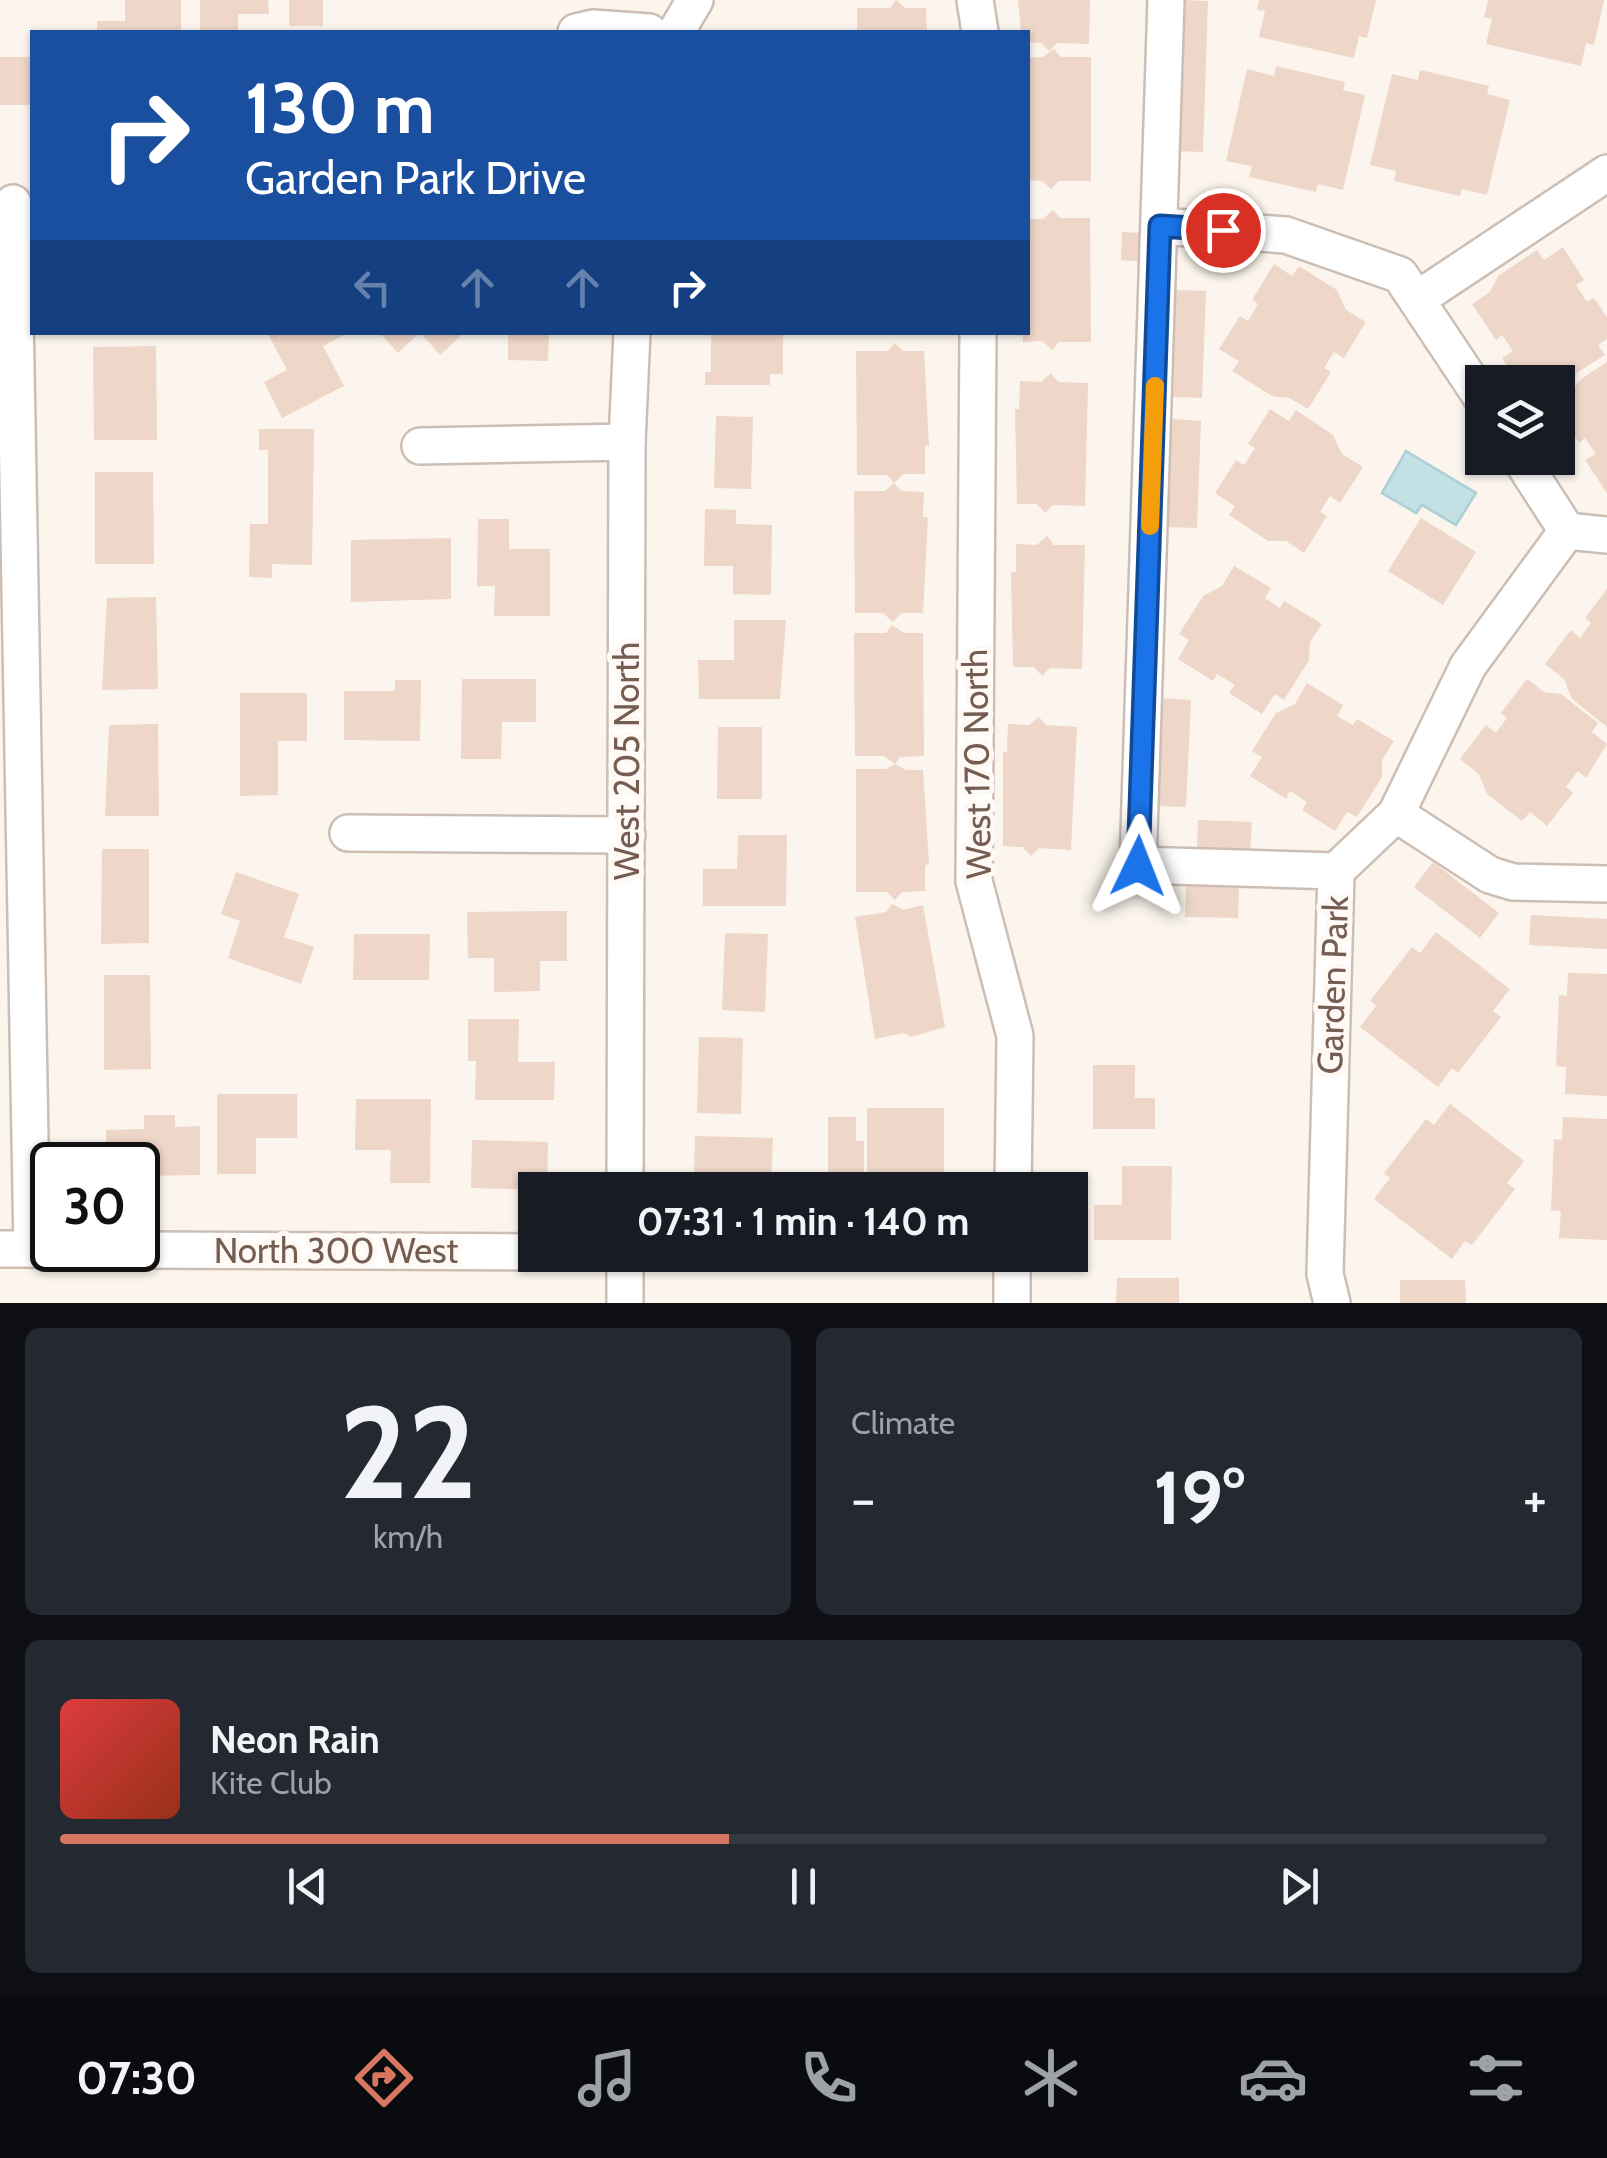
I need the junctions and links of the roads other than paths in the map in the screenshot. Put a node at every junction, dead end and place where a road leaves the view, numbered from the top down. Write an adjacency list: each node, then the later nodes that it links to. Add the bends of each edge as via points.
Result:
1 (695, 0): 6 (street)
2 (974, 0): 7 (street)
3 (1166, 0): 10 (street)
4 (584, 30): 5 (street)
5 (620, 30)
6 (677, 30)
7 (980, 30)
8 (1607, 173): 11 (street)
9 (15, 202): 27 (street)
10 (1160, 226): 11 (street, via 1286,235 1400,275); 23 (street, via 1138,866)
11 (1418, 298): 14 (street)
12 (632, 335): 15 (street, West 205 North)
13 (978, 335): 26 (street, West 170 North, via 974,881 1016,1036)
14 (1465, 371)
15 (627, 442): 16 (street); 22 (street, West 205 North)
16 (420, 446)
17 (1531, 475): 18 (street)
18 (1567, 531): 19 (street); 20 (street, Garden Park, via 1468,666)
19 (1607, 534)
20 (1396, 814): 23 (street, Garden Park); 24 (street, via 1490,875 1513,882)
21 (348, 832): 22 (street)
22 (626, 835): 25 (street, West 205 North)
23 (1336, 871): 32 (street, Garden Park)
24 (1607, 884)
25 (625, 1172)
26 (1013, 1172)
27 (28, 1249)
28 (160, 1250): 29 (street, North 300 West)
29 (518, 1252)
30 (625, 1272): 33 (street)
31 (1012, 1272): 34 (street)
32 (1328, 1289)
33 (625, 1303)
34 (1012, 1303)

